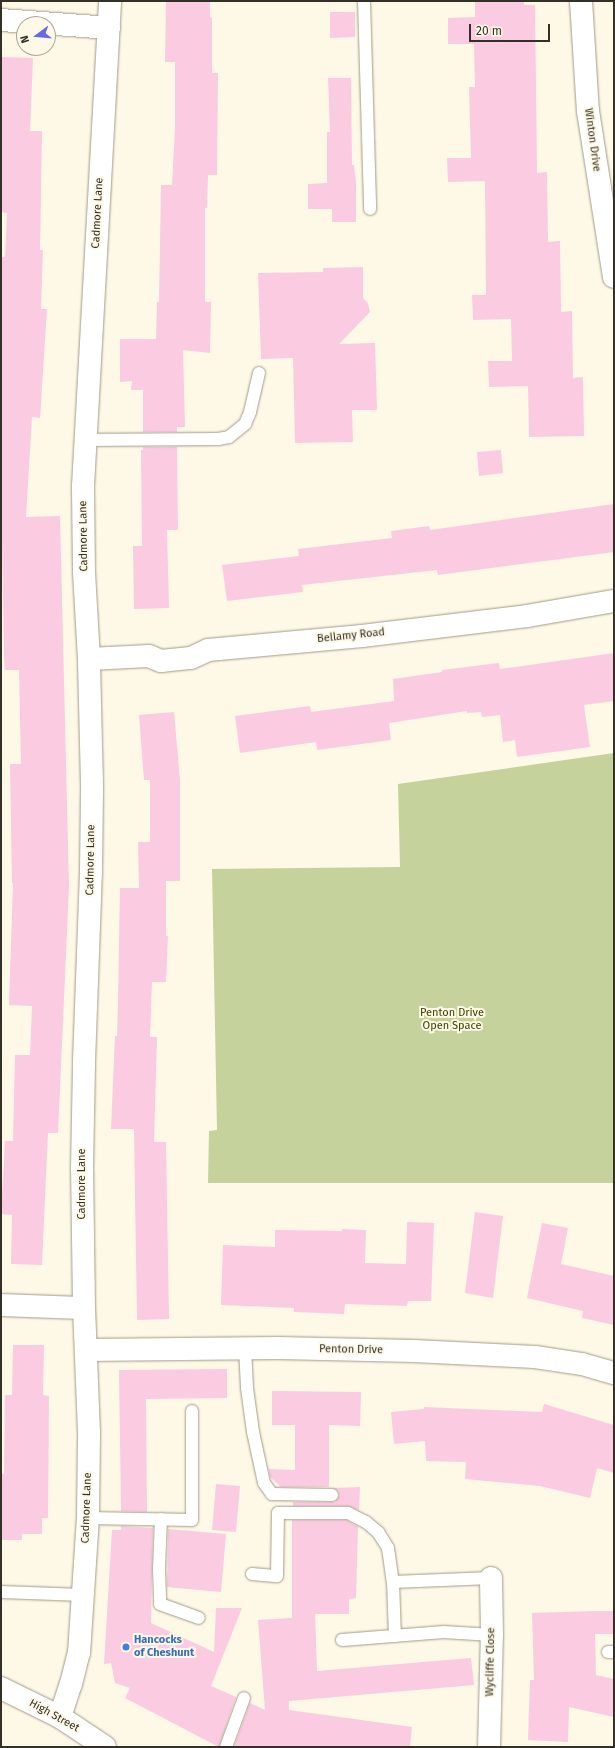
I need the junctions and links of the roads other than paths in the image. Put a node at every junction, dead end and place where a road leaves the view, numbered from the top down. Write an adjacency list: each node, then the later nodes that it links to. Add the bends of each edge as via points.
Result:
1 (110, 1): 5 (street, Cadmore Lane)
2 (364, 1): 6 (lane)
3 (581, 1): 7 (street, Winton Drive, via 588,112)
4 (1, 20): 5 (street)
5 (109, 28): 9 (street, Cadmore Lane)
6 (370, 209)
7 (614, 278)
8 (259, 372): 9 (lane, via 245,424 229,437)
9 (85, 440): 11 (street, Cadmore Lane, via 84,571)
10 (614, 601): 11 (street, Bellamy Road, via 527,616 362,636 208,650 191,658 161,661 149,656)
11 (89, 659): 13 (street, Cadmore Lane, via 92,872 82,1169)
12 (1, 1305): 13 (street)
13 (84, 1308): 15 (street, Cadmore Lane)
14 (245, 1348): 15 (street, Penton Drive); 16 (street, Penton Drive, via 414,1351 535,1357 582,1364); 18 (lane, via 253,1432 264,1483 272,1494)
15 (86, 1350): 19 (street, Cadmore Lane, via 89,1432)
16 (614, 1373)
17 (192, 1411): 20 (lane, via 192,1520)
18 (332, 1495)
19 (88, 1518): 20 (lane); 25 (street, Cadmore Lane)
20 (161, 1519): 26 (lane, via 160,1604)
21 (252, 1574): 23 (lane, via 277,1576 278,1513 348,1512 378,1532 388,1548)
22 (491, 1578): 23 (lane); 27 (street, Wycliffe Close)
23 (393, 1582): 28 (lane)
24 (1, 1592): 25 (lane)
25 (83, 1595): 32 (street, Cadmore Lane, via 79,1653)
26 (200, 1618)
27 (492, 1635): 28 (lane, via 444,1632); 35 (street, Wycliffe Close)
28 (396, 1636): 29 (lane)
29 (342, 1640)
30 (1, 1688): 32 (street, High Street)
31 (244, 1698): 34 (lane)
32 (60, 1717): 33 (street, High Street)
33 (105, 1747)
34 (226, 1747)
35 (489, 1747)

